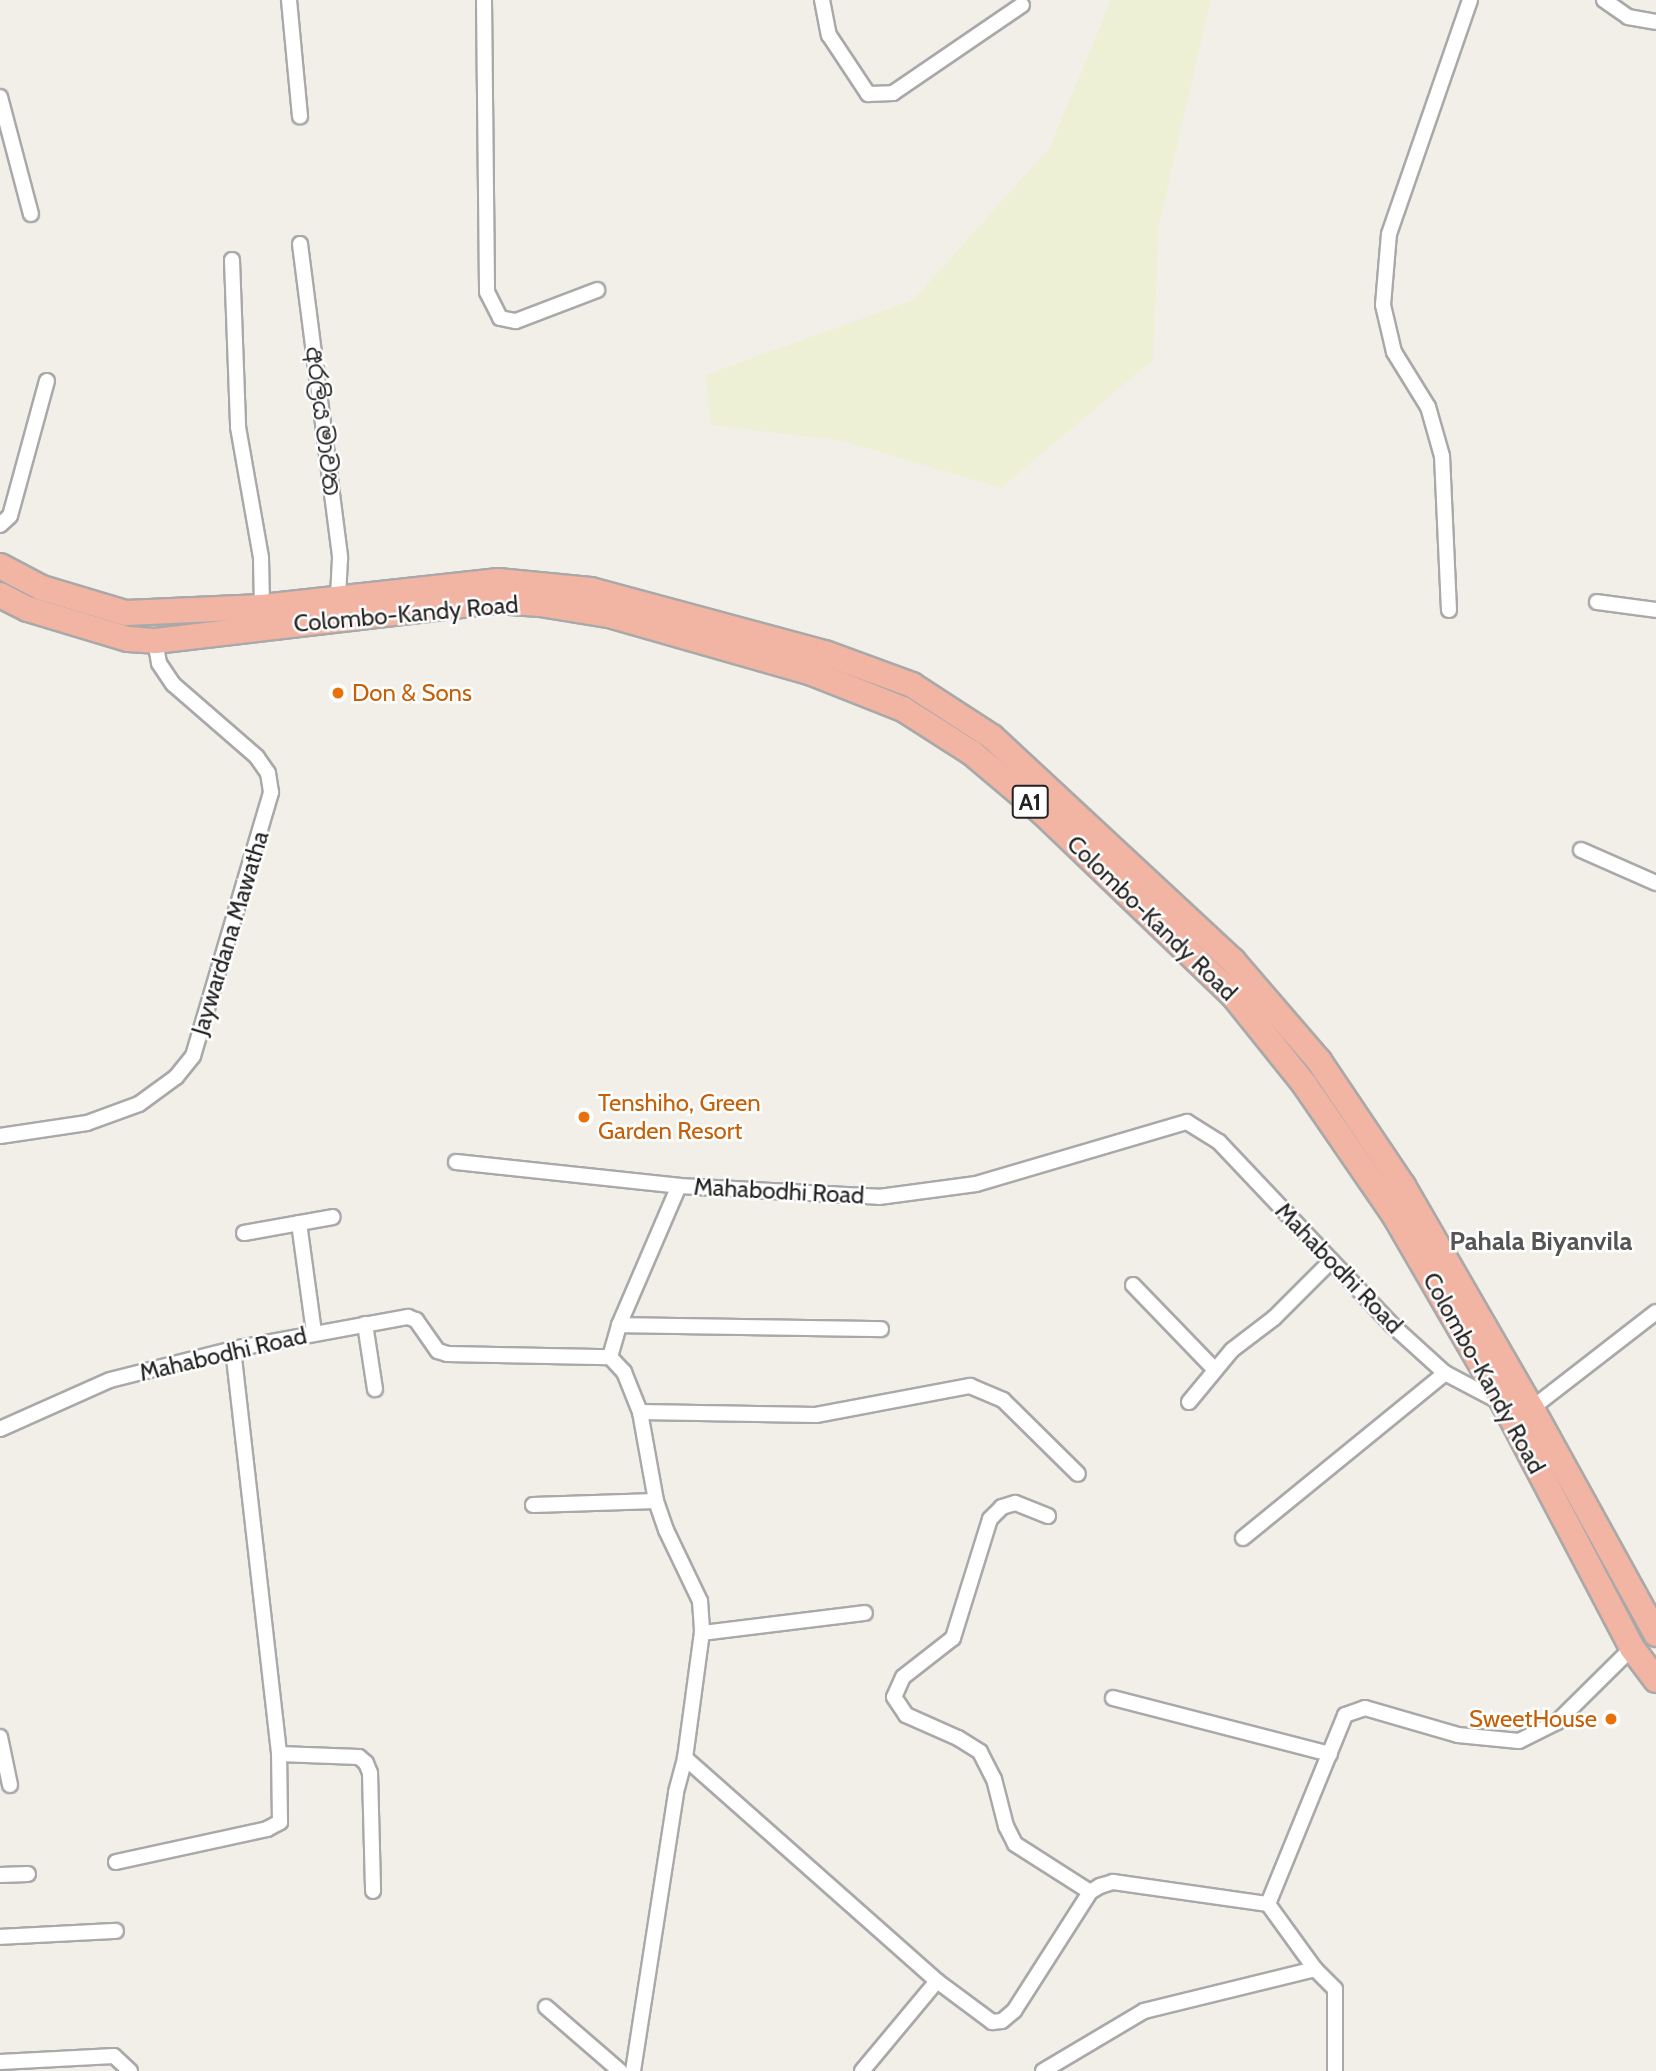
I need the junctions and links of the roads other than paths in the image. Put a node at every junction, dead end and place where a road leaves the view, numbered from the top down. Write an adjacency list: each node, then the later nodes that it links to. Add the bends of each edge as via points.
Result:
1 (289, 0): 9 (street)
2 (484, 0): 13 (street, via 487,292 500,318 516,321)
3 (822, 0): 6 (street, via 829,36 869,94 893,93)
4 (1470, 0): 21 (street, via 1390,234 1383,305 1394,352 1428,407 1442,456)
5 (1604, 0): 7 (street, via 1628,17)
6 (1022, 5)
7 (1656, 22)
8 (0, 97): 10 (street)
9 (300, 116)
10 (31, 214)
11 (300, 244): 18 (street, අරලිය මාවත, via 340,558)
12 (232, 260): 20 (street, via 238,427 261,558)
13 (597, 290)
14 (47, 381): 15 (street, via 10,516)
15 (0, 524)
16 (0, 566): 20 (highway, Colombo-Kandy Road / A1, via 42,588 126,613)
17 (0, 595): 23 (highway, Colombo-Kandy Road / A1, via 28,609 128,639)
18 (338, 598): 20 (highway, Colombo-Kandy Road / A1); 46 (highway, Colombo-Kandy Road / A1, via 498,581 591,590 825,653 912,685 992,737 1233,961 1320,1061 1403,1186)
19 (1598, 602): 22 (street)
20 (262, 607)
21 (1449, 610)
22 (1656, 610)
23 (155, 640): 26 (street, Jaywardana Mawatha, via 159,663 173,684 257,757 268,773 271,792 193,1056 176,1077 139,1104 87,1123); 46 (highway, Colombo-Kandy Road / A1, via 484,602 540,604 608,615 812,673 903,709 972,753 1042,812 1233,995 1306,1085 1395,1216)
24 (1581, 850): 25 (street)
25 (1656, 883)
26 (0, 1136)
27 (456, 1162): 28 (street)
28 (678, 1186): 32 (street, Mahabodhi Road, via 893,1195 975,1184 1187,1122 1219,1142); 36 (street, Mahabodhi Road)
29 (333, 1217): 30 (street)
30 (299, 1223): 31 (street); 38 (street)
31 (244, 1233)
32 (1331, 1261): 41 (street); 42 (street, Mahabodhi Road)
33 (1133, 1285): 41 (street)
34 (1656, 1312): 46 (street)
35 (365, 1324): 38 (street, Mahabodhi Road); 40 (street, Mahabodhi Road, via 413,1318 438,1351 447,1354); 43 (street)
36 (619, 1325): 37 (street); 40 (street, Mahabodhi Road)
37 (881, 1329)
38 (314, 1333): 39 (street, Mahabodhi Road)
39 (233, 1349): 47 (street, Mahabodhi Road, via 110,1380); 60 (street)
40 (610, 1357): 45 (street, via 624,1372)
41 (1215, 1370): 44 (street)
42 (1445, 1373): 46 (street, Mahabodhi Road); 52 (street)
43 (374, 1389)
44 (1189, 1402)
45 (640, 1412): 48 (street, via 816,1415 970,1387 1003,1400); 49 (street)
46 (1516, 1412): 55 (highway, Colombo-Kandy Road / A1); 56 (highway, Colombo-Kandy Road / A1)
47 (0, 1429)
48 (1078, 1475)
49 (656, 1501): 50 (street); 54 (street, via 700,1601)
50 (533, 1504)
51 (1048, 1516): 68 (street, via 1015,1503 990,1518 953,1638 903,1677 894,1698 906,1715 980,1752 995,1779 1006,1826 1016,1844)
52 (1243, 1538)
53 (865, 1613): 54 (street)
54 (702, 1633): 62 (street)
55 (1656, 1634)
56 (1633, 1648): 57 (highway, Colombo-Kandy Road / A1); 61 (street, via 1557,1722 1519,1741 1458,1734 1365,1708 1345,1715)
57 (1656, 1680)
58 (1113, 1698): 61 (street)
59 (0, 1737): 63 (street)
60 (279, 1754): 64 (street, via 280,1822 267,1829); 67 (street, via 359,1757 366,1763)
61 (1330, 1754): 69 (street)
62 (685, 1758): 73 (street); 78 (street)
63 (10, 1785)
64 (116, 1862)
65 (28, 1874): 66 (street)
66 (0, 1875)
67 (373, 1891)
68 (1090, 1892): 69 (street, via 1113,1882); 73 (street, via 1014,2011 1002,2021 992,2022)
69 (1268, 1904): 72 (street)
70 (116, 1931): 71 (street)
71 (0, 1937)
72 (1315, 1969): 80 (street, via 1144,2011); 81 (street, via 1335,1989)
73 (937, 1981): 79 (street)
74 (546, 2007): 77 (street)
75 (0, 2062): 76 (street, via 114,2056)
76 (130, 2071)
77 (620, 2071)
78 (634, 2071)
79 (862, 2071)
80 (1043, 2071)
81 (1335, 2071)

